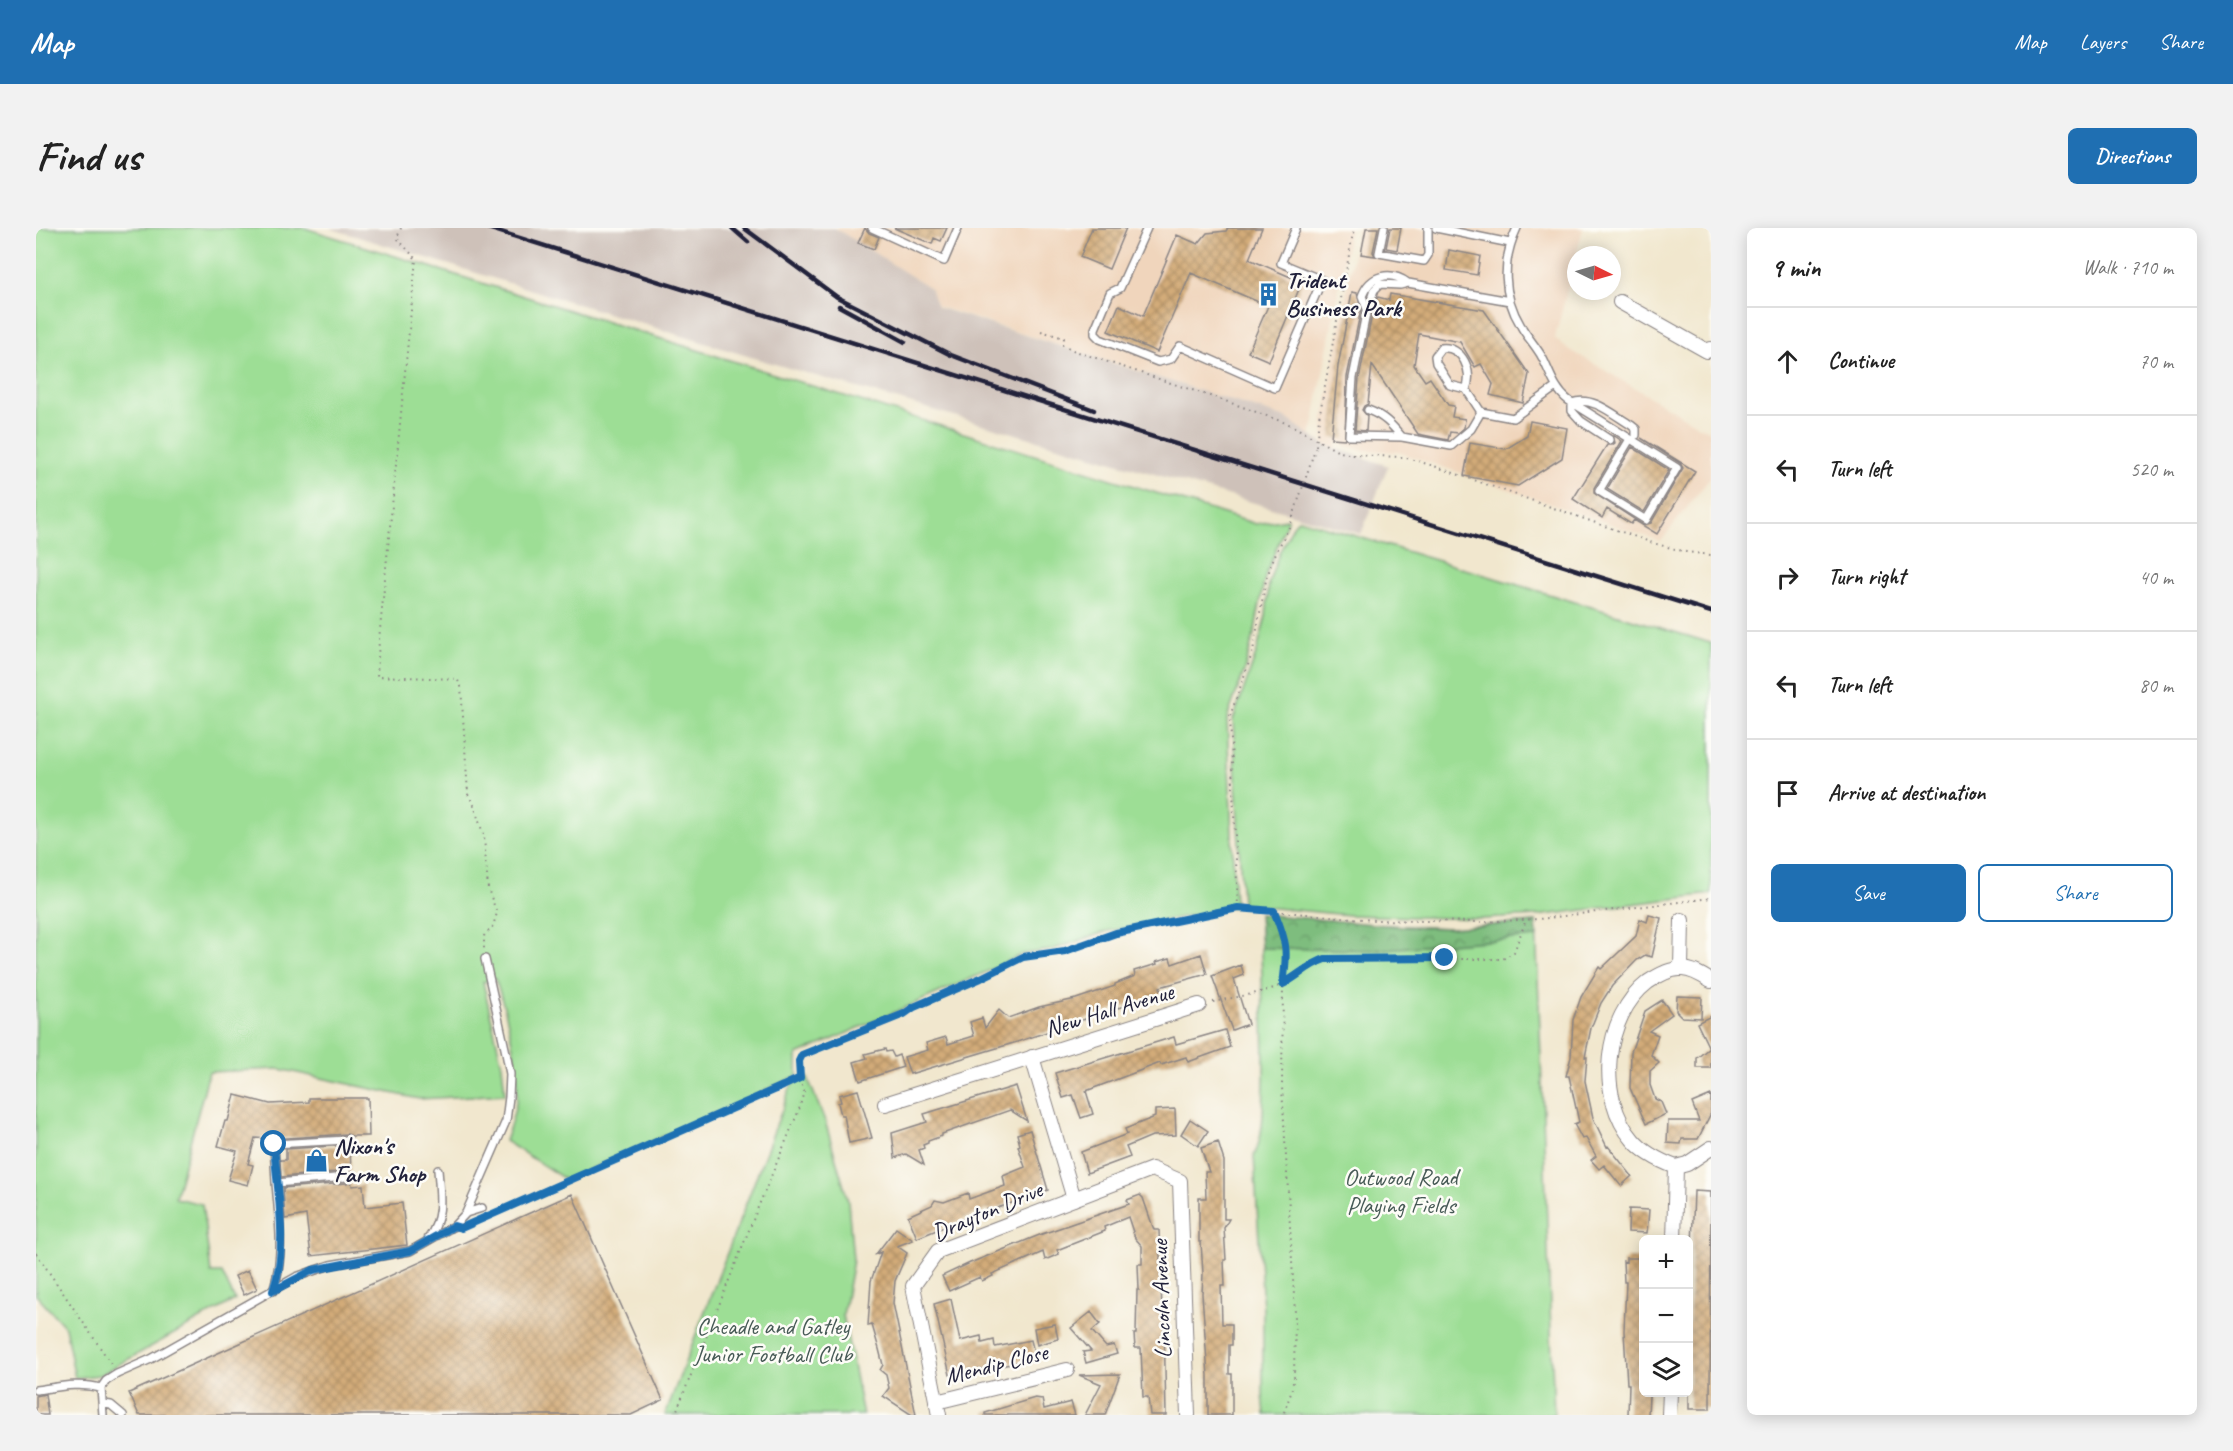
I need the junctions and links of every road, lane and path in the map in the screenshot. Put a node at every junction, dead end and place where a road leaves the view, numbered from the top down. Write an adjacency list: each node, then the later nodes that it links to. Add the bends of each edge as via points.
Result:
1 (400, 228): 33 (path, via 397,238 416,259 377,676 457,679 461,686 468,794 484,837 488,889 497,914 484,936)
2 (872, 228): 3 (lane, via 944,261)
3 (958, 228)
4 (1146, 228): 5 (lane, via 1120,288 1110,293 1095,334 1158,362 1171,359 1180,346 1275,388 1322,280 1281,263)
5 (1296, 228)
6 (1354, 228): 26 (path)
7 (1384, 228): 8 (lane, via 1379,253 1424,261 1428,255)
8 (1428, 228)
9 (1436, 228): 11 (lane)
10 (1517, 228): 11 (lane)
11 (1510, 243): 14 (lane, via 1506,272)
12 (1408, 283): 13 (lane, via 1380,284); 14 (lane); 23 (lane, via 1384,275 1370,282 1363,294 1367,309 1353,378 1349,436)
13 (1372, 296)
14 (1510, 301): 18 (lane)
15 (1620, 302): 17 (street, via 1707,351)
16 (1041, 331): 26 (path, via 1064,338 1064,345 1075,351 1240,406 1291,425)
17 (1711, 349)
18 (1556, 387): 20 (lane); 22 (lane, via 1513,418)
19 (1466, 389): 19 (lane, via 1450,385 1436,363 1435,356 1442,348 1456,349 1470,371); 22 (lane)
20 (1572, 403): 24 (lane); 24 (lane, via 1581,399 1592,402 1636,429); 25 (lane, via 1572,411 1581,421)
21 (1368, 410): 23 (lane, via 1381,414)
22 (1481, 412): 23 (lane, via 1471,429 1451,446)
23 (1402, 437)
24 (1633, 437): 24 (lane, via 1677,468 1646,520 1599,491)
25 (1610, 440)
26 (1317, 441): 27 (path, via 1352,455 1403,457 1653,543); 29 (path, bridge, via 1291,523 1266,580 1253,651 1230,716)
27 (1711, 555)
28 (1711, 898): 31 (path)
29 (1238, 908): 30 (path); 39 (path, via 1116,933 1065,951 1023,957 904,1014 802,1055)
30 (1274, 911): 31 (path, via 1415,921); 36 (path, via 1287,955)
31 (1526, 920): 36 (path, via 1514,952 1503,959 1325,959)
32 (1682, 920): 34 (street)
33 (485, 959): 50 (lane, via 510,1074 509,1097 506,1121)
34 (1681, 968): 35 (street); 43 (street, via 1660,975 1640,989 1614,1033 1610,1061 1610,1085 1619,1115 1633,1140 1647,1153)
35 (1711, 981)
36 (1283, 984): 37 (path); 67 (path, via 1282,1087 1295,1313 1291,1393)
37 (1199, 1005): 38 (street, New Hall Avenue)
38 (1032, 1057): 40 (street, New Hall Avenue); 48 (street, New Hall Avenue)
39 (800, 1078): 51 (path); 65 (path, via 804,1091 800,1110)
40 (885, 1104)
41 (347, 1140): 47 (lane, via 274,1144)
42 (1711, 1148): 43 (street)
43 (1676, 1167): 52 (street)
44 (438, 1170): 53 (lane, via 440,1214)
45 (347, 1177): 47 (lane)
46 (1180, 1182): 48 (street, Drayton Drive, via 1152,1169); 66 (street, Lincoln Avenue)
47 (276, 1183): 55 (lane, via 281,1250 280,1272)
48 (1074, 1199): 62 (street, Drayton Drive, via 938,1251 913,1286)
49 (482, 1208): 50 (lane)
50 (466, 1213): 53 (lane, via 454,1226)
51 (486, 1218)
52 (1674, 1235)
53 (425, 1243): 55 (lane, via 410,1251 313,1270)
54 (36, 1253): 57 (path)
55 (273, 1291): 57 (lane)
56 (1067, 1370): 62 (street, Mendip Close)
57 (117, 1374): 58 (lane)
58 (101, 1388): 59 (lane, via 77,1384); 61 (lane)
59 (36, 1390)
60 (1670, 1397): 68 (street)
61 (104, 1404): 63 (lane); 64 (lane)
62 (937, 1408)
63 (104, 1415)
64 (123, 1415)
65 (675, 1415)
66 (1188, 1415)
67 (1283, 1415)
68 (1669, 1415)

